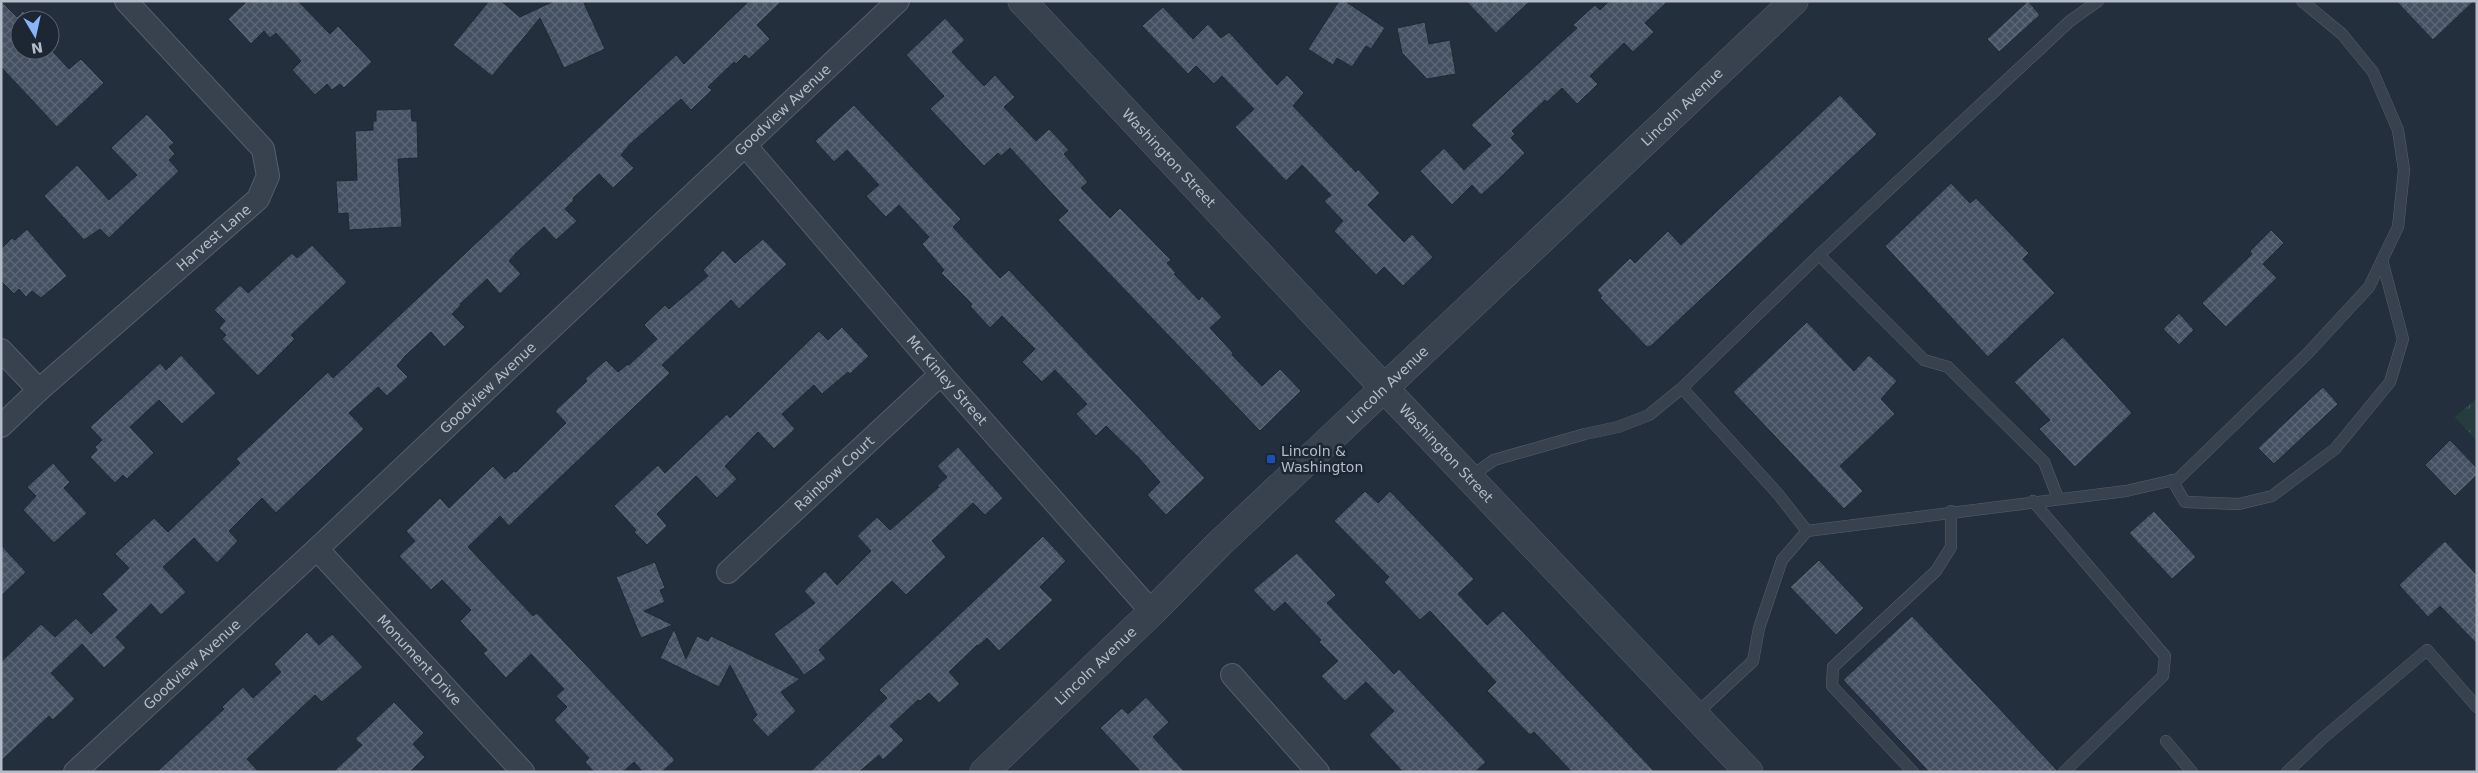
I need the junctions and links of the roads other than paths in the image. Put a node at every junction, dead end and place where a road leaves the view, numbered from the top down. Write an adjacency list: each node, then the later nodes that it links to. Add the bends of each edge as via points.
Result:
1 (126, 1): 14 (street, Harvest Lane, via 263,149 268,176 258,199)
2 (898, 1): 7 (street, Goodview Avenue)
3 (1022, 1): 13 (street, Washington Street)
4 (1794, 1): 13 (street, Lincoln Avenue)
5 (2098, 1): 8 (lane, via 2070,21)
6 (2302, 1): 9 (lane, via 2342,34 2373,72 2398,130 2404,170 2398,227)
7 (746, 145): 11 (street, Mc Kinley Street); 22 (street, Goodview Avenue)
8 (1819, 255): 12 (lane); 18 (lane, via 1924,360 1948,367 2044,462)
9 (2382, 260): 17 (lane, via 2369,287 2308,353 2178,479); 17 (lane, via 2403,339 2390,382 2335,449 2272,496 2240,504 2185,502)
10 (1, 350): 14 (street)
11 (941, 374): 23 (street, Rainbow Court); 24 (street, Mc Kinley Street)
12 (1682, 388): 16 (lane, via 1649,415 1618,427 1494,460); 21 (lane, via 1778,494)
13 (1385, 389): 16 (street, Washington Street); 24 (street, Lincoln Avenue, via 1219,544)
14 (39, 390): 15 (street, Harvest Lane)
15 (1, 426)
16 (1470, 477): 27 (street, Washington Street)
17 (2172, 480): 18 (lane, via 2126,490)
18 (2058, 498): 19 (lane)
19 (2033, 502): 20 (lane); 35 (lane, via 2164,656 2163,676)
20 (1951, 511): 21 (lane); 34 (lane, via 1951,547 1936,571 1833,667 1832,686)
21 (1807, 531): 27 (lane, via 1782,560 1758,628 1753,661)
22 (317, 549): 29 (street, Monument Drive); 30 (street, Goodview Avenue)
23 (728, 572)
24 (1152, 612): 31 (street, Lincoln Avenue)
25 (1232, 675): 32 (street)
26 (2477, 707): 37 (lane, via 2427,650 2322,738)
27 (1696, 715): 33 (street, Washington Street)
28 (2166, 741): 36 (lane)
29 (512, 768)
30 (75, 772)
31 (984, 772)
32 (1318, 772)
33 (1750, 772)
34 (1913, 772)
35 (2064, 772)
36 (2192, 772)
37 (2287, 772)

